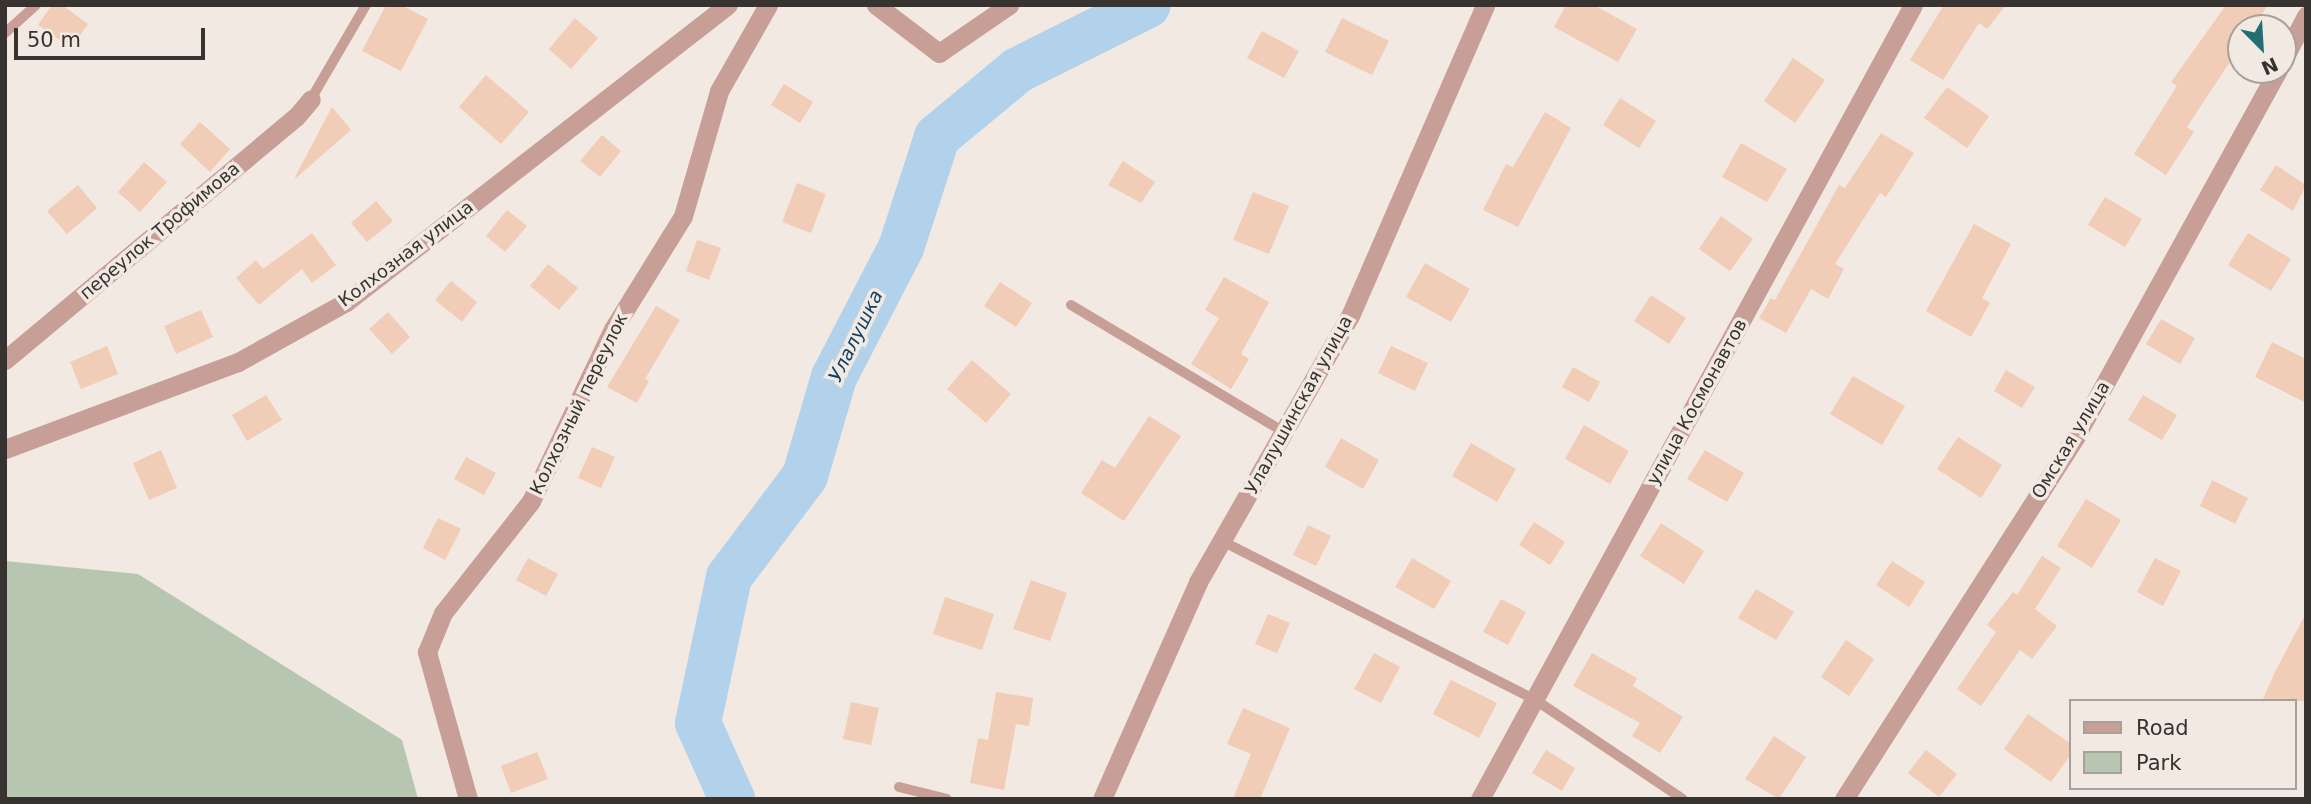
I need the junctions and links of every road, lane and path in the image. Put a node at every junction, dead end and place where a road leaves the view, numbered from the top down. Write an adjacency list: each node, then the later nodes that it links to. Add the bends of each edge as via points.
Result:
1 (36, 5): 10 (lane)
2 (366, 5): 13 (lane)
3 (728, 5): 17 (street, Колхозная улица, via 346,302 238,362)
4 (768, 5): 21 (street, Колхозный переулок, via 719,92 683,216 613,329 531,501 443,613 427,652)
5 (876, 5): 6 (street, via 939,53)
6 (1009, 5)
7 (1485, 5): 16 (street, Улалушинская улица, via 1350,316)
8 (1913, 5): 19 (street, улица Космонавтов)
9 (2306, 16): 11 (street)
10 (5, 33)
11 (2297, 33)
12 (2270, 84): 26 (street, Омская улица, via 2077,434)
13 (311, 99): 15 (street, переулок Трофимова, via 296,117)
14 (1071, 305): 16 (lane)
15 (5, 360)
16 (1284, 432): 18 (street, Улалушинская улица)
17 (5, 449)
18 (1222, 541): 19 (lane); 23 (street, Улалушинская улица, via 1193,594)
19 (1534, 699): 24 (street, улица Космонавтов); 25 (lane)
20 (899, 787): 22 (lane)
21 (468, 799)
22 (947, 799)
23 (1102, 799)
24 (1480, 799)
25 (1683, 799)
26 (1844, 799)

